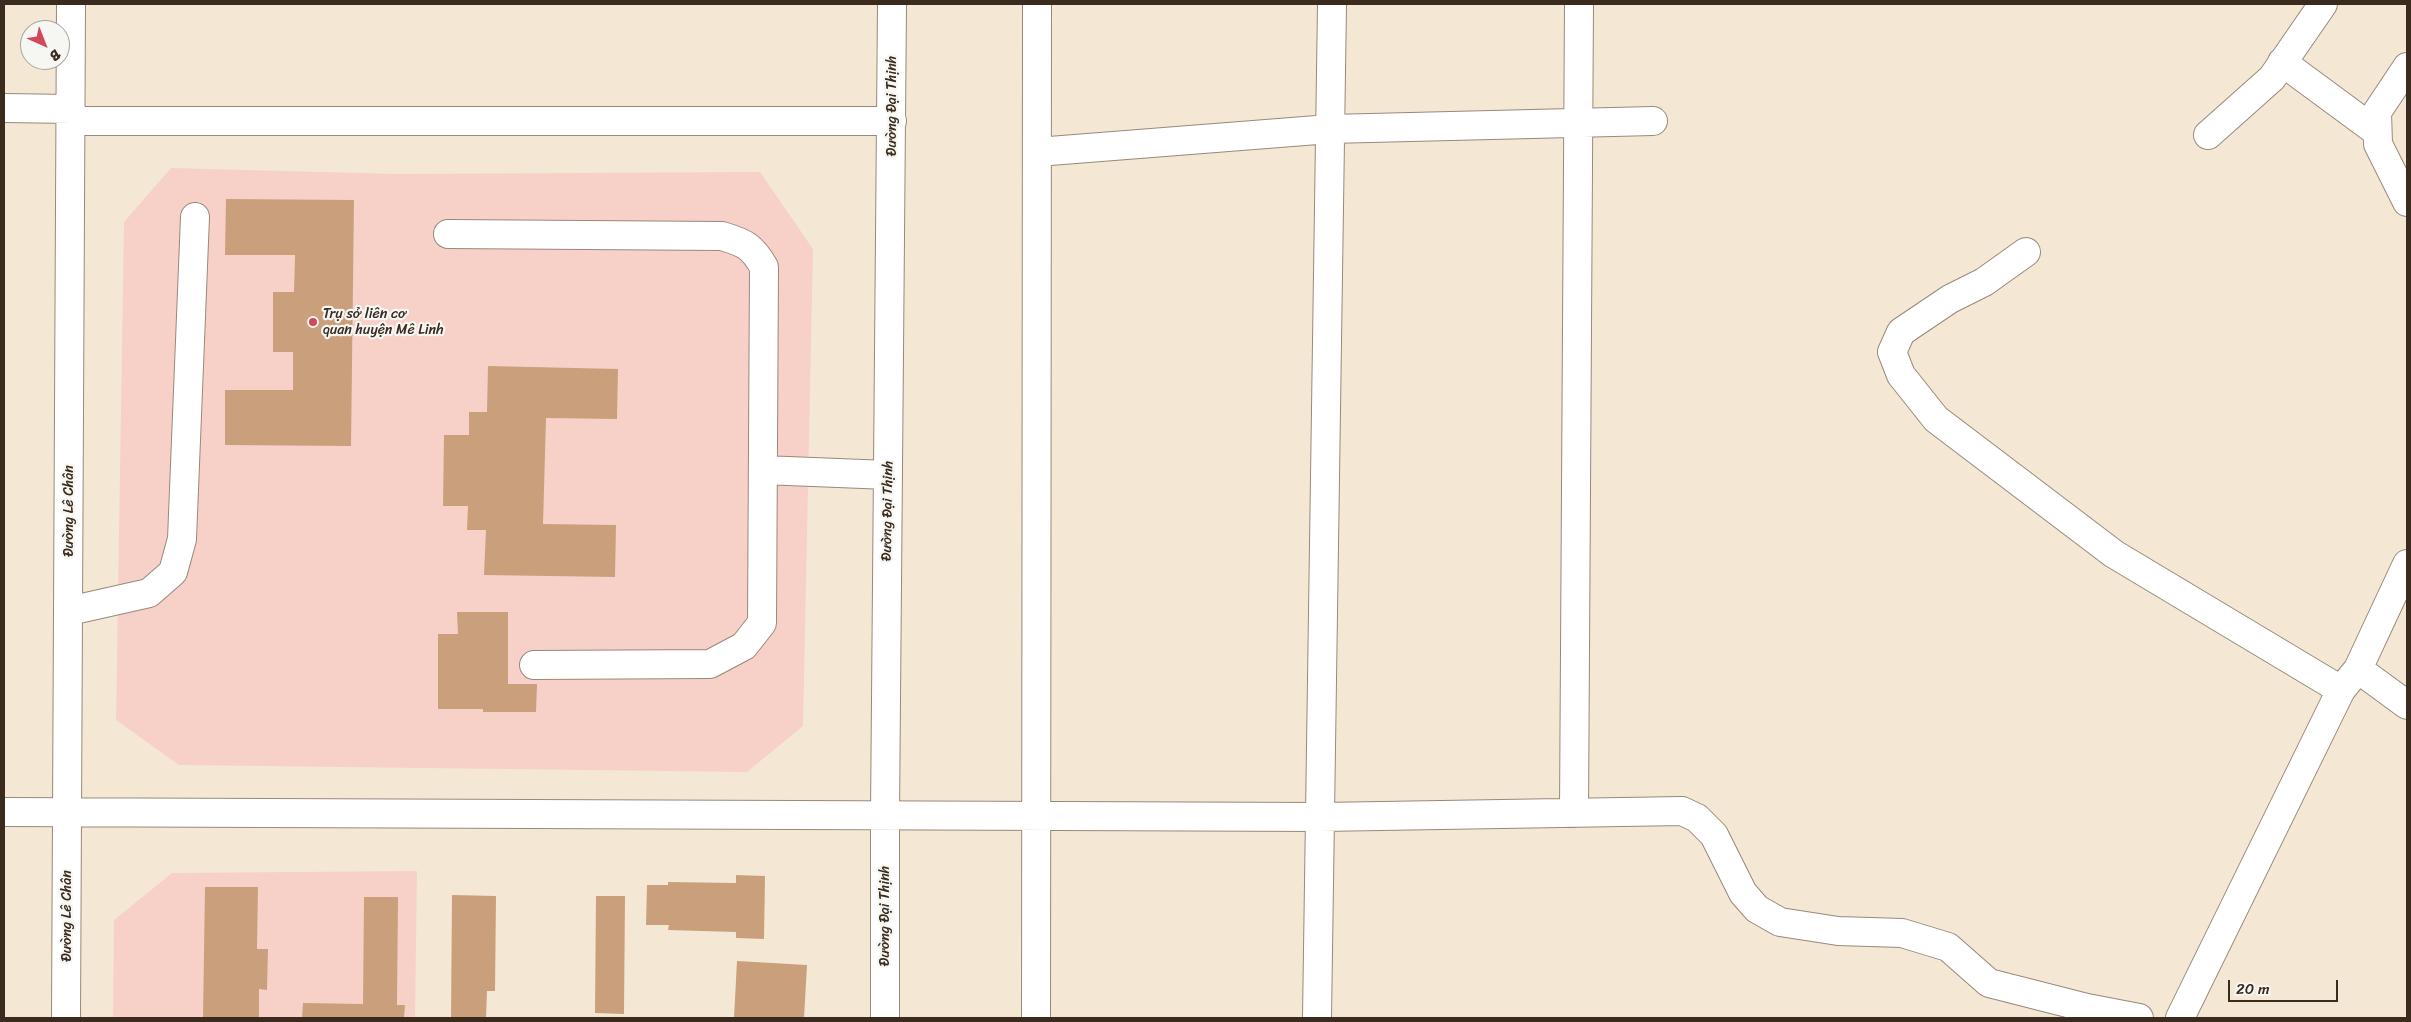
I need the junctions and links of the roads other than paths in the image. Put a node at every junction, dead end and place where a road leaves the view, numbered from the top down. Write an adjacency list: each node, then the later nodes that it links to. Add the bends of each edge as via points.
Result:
1 (71, 4): 10 (street, Đường Lê Chân)
2 (892, 4): 11 (street, Đường Đại Thịnh)
3 (1037, 4): 17 (street)
4 (1332, 4): 14 (street)
5 (1579, 4): 13 (street)
6 (2323, 4): 7 (street)
7 (2282, 62): 15 (street); 16 (street, via 2272,78)
8 (2407, 67): 15 (street, via 2377,112)
9 (4, 108): 10 (street)
10 (71, 115): 11 (street); 25 (street, Đường Lê Chân)
11 (892, 121): 23 (street, Đường Đại Thịnh)
12 (1653, 121): 13 (street)
13 (1578, 123): 14 (street); 32 (street)
14 (1330, 129): 17 (street); 35 (street)
15 (2378, 132): 18 (street, via 2378,144)
16 (2208, 135)
17 (1037, 152): 34 (street)
18 (2407, 202)
19 (195, 217): 25 (street, via 182,540 173,572 149,593)
20 (448, 234): 22 (street, via 722,236 742,242 755,252 764,267)
21 (2026, 252): 28 (street, via 1984,282 1950,299 1901,332 1892,352 1902,375 1936,419 2114,554)
22 (763, 470): 23 (street); 26 (street, via 762,623 744,646 710,664)
23 (888, 474): 33 (street, Đường Đại Thịnh)
24 (2407, 564): 27 (street)
25 (68, 611): 31 (street, Đường Lê Chân)
26 (534, 665)
27 (2358, 669): 28 (street); 29 (street)
28 (2341, 690): 41 (street)
29 (2407, 705)
30 (4, 812): 31 (street)
31 (67, 812): 33 (street); 36 (street, Đường Lê Chân)
32 (1574, 813): 35 (street); 40 (street, via 1682,811 1697,818 1714,835 1743,893 1757,909 1780,922 1838,930 1902,933 1948,947 1989,983)
33 (885, 815): 34 (street); 37 (street, Đường Đại Thịnh)
34 (1036, 816): 35 (street); 38 (street)
35 (1321, 817): 39 (street)
36 (66, 1018)
37 (885, 1018)
38 (1036, 1018)
39 (1317, 1018)
40 (2139, 1018)
41 (2180, 1018)

